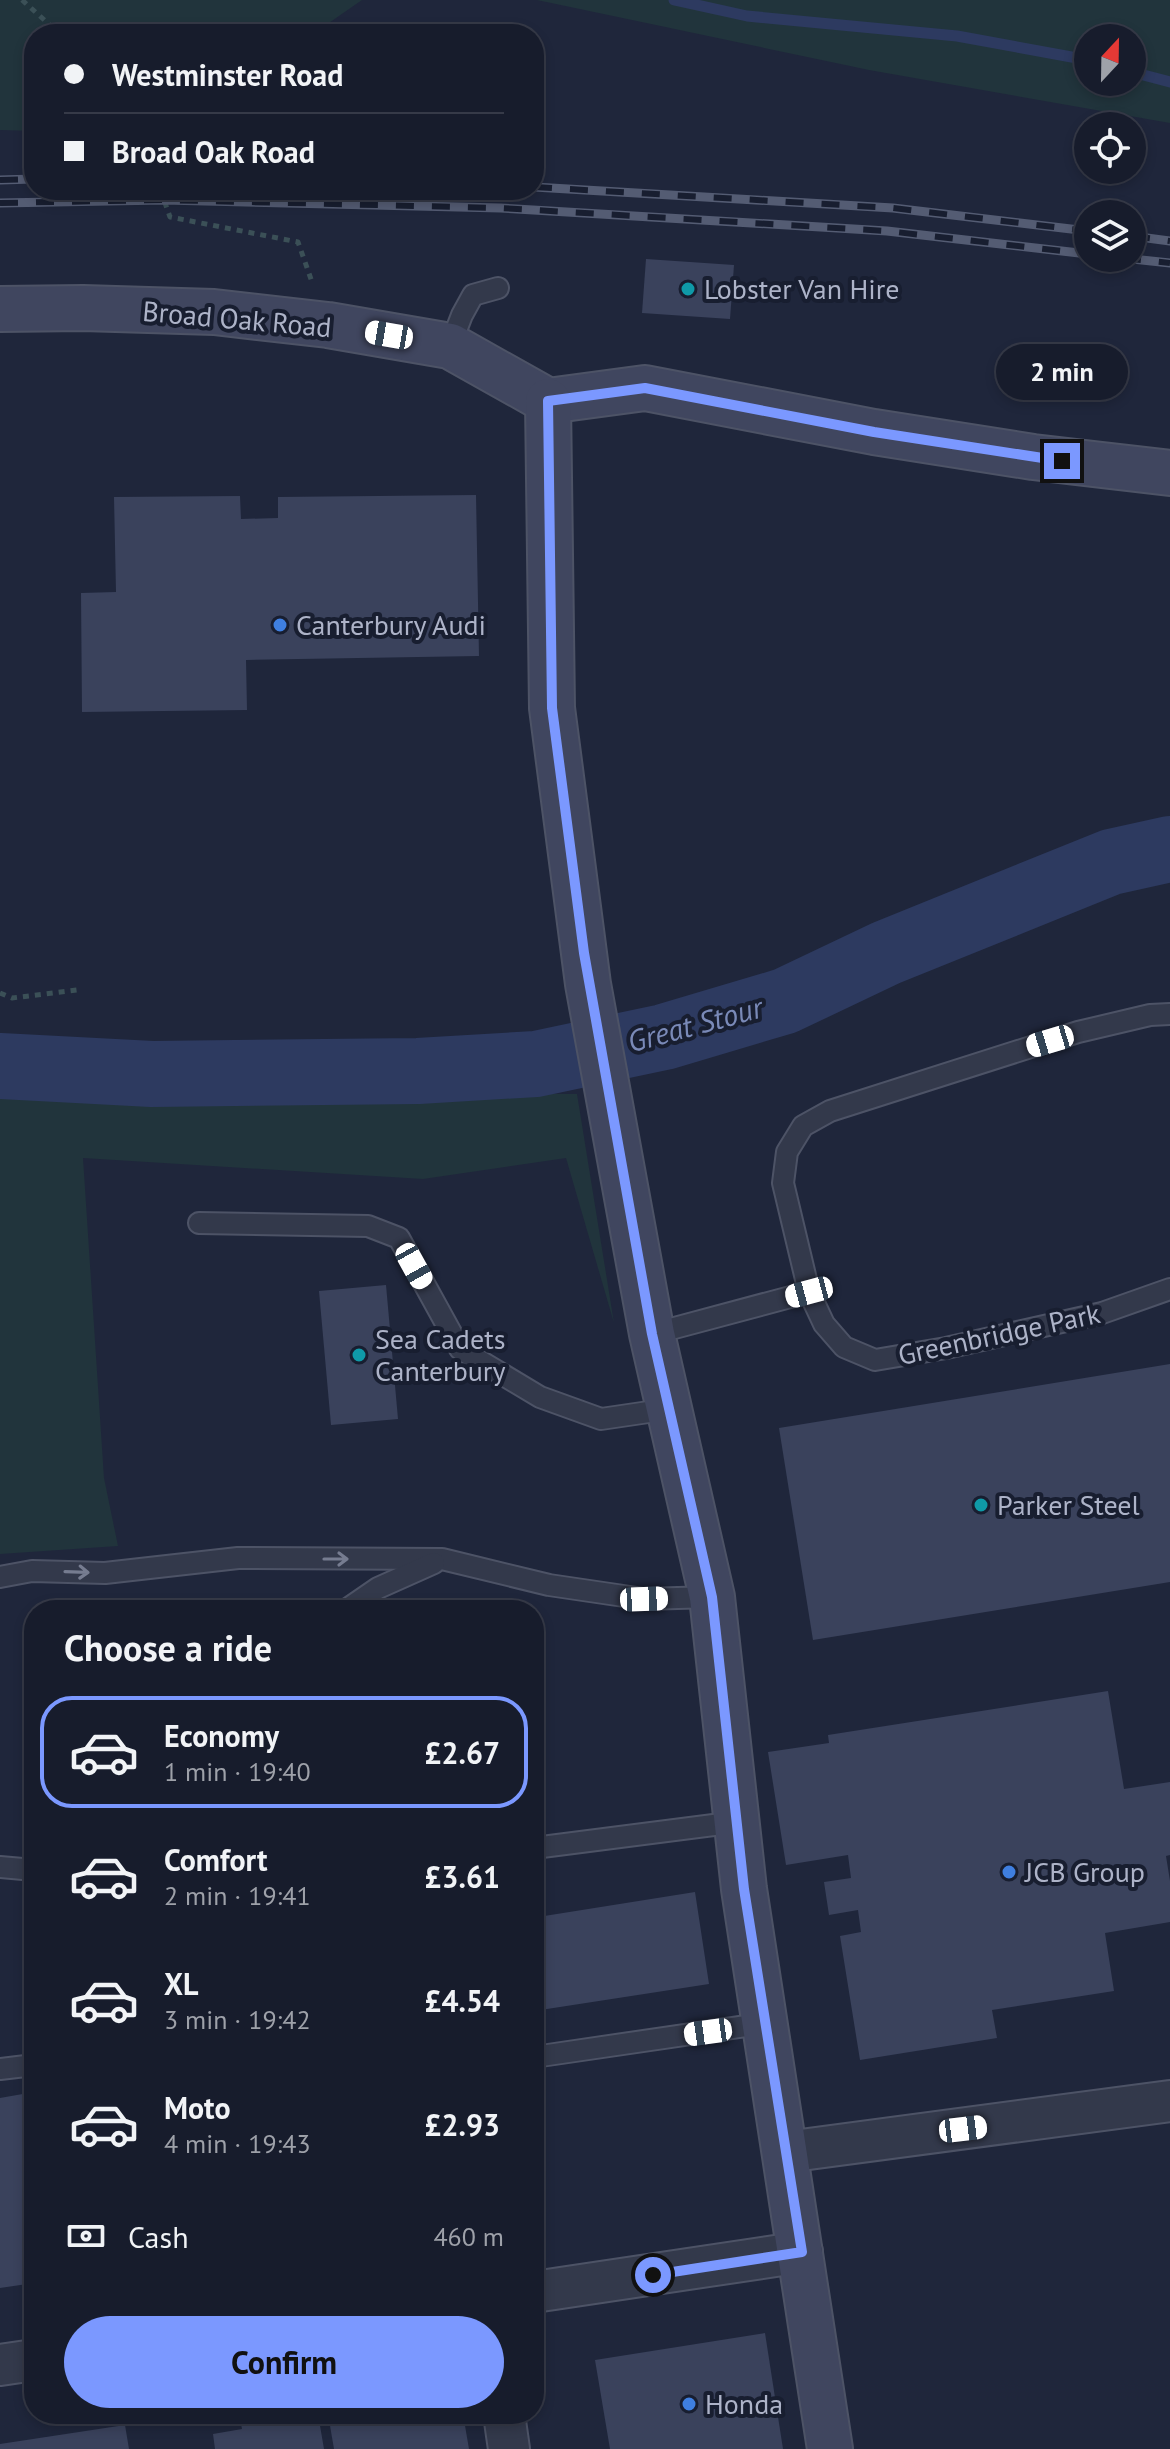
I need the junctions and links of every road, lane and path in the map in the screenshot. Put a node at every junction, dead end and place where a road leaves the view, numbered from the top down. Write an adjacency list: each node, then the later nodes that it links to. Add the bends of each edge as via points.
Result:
1 (22, 0): 2 (path)
2 (49, 24)
3 (164, 200): 6 (path, via 170,217 298,242)
4 (498, 288): 7 (lane, via 473,295)
5 (0, 309): 6 (street, Broad Oak Road, via 214,312)
6 (328, 325): 7 (street, Broad Oak Road)
7 (450, 346): 8 (street, Broad Oak Road)
8 (548, 401): 9 (street, via 645,388 888,434); 16 (street, via 552,708 588,984)
9 (1170, 473)
10 (77, 990): 11 (path, via 12,998)
11 (0, 993)
12 (1170, 1014): 15 (lane, Greenbridge Park, via 1078,1032 830,1111 803,1126 787,1152 783,1183)
13 (199, 1223): 17 (lane, via 368,1226 399,1238 460,1349 540,1397 601,1419)
14 (1170, 1289): 15 (lane, Greenbridge Park, via 1102,1313 875,1360 844,1347 824,1324)
15 (809, 1292): 16 (lane)
16 (652, 1334): 17 (street)
17 (669, 1409): 20 (street)
18 (442, 1559): 19 (lane, one-way to 18, via 32,1571 105,1573 238,1558); 20 (lane, via 549,1585 644,1599); 21 (lane)
19 (0, 1577)
20 (712, 1597): 22 (street)
21 (361, 1600)
22 (737, 1822): 23 (lane); 26 (street)
23 (544, 1847)
24 (0, 1867): 25 (lane)
25 (24, 1869)
26 (766, 2023): 27 (lane); 31 (street)
27 (544, 2056)
28 (24, 2066): 29 (lane)
29 (0, 2069)
30 (1170, 2101): 31 (street)
31 (786, 2152): 32 (street)
32 (802, 2252): 33 (street); 38 (street)
33 (544, 2291)
34 (24, 2361): 35 (street)
35 (0, 2365)
36 (505, 2424): 37 (street)
37 (509, 2449)
38 (830, 2449)

